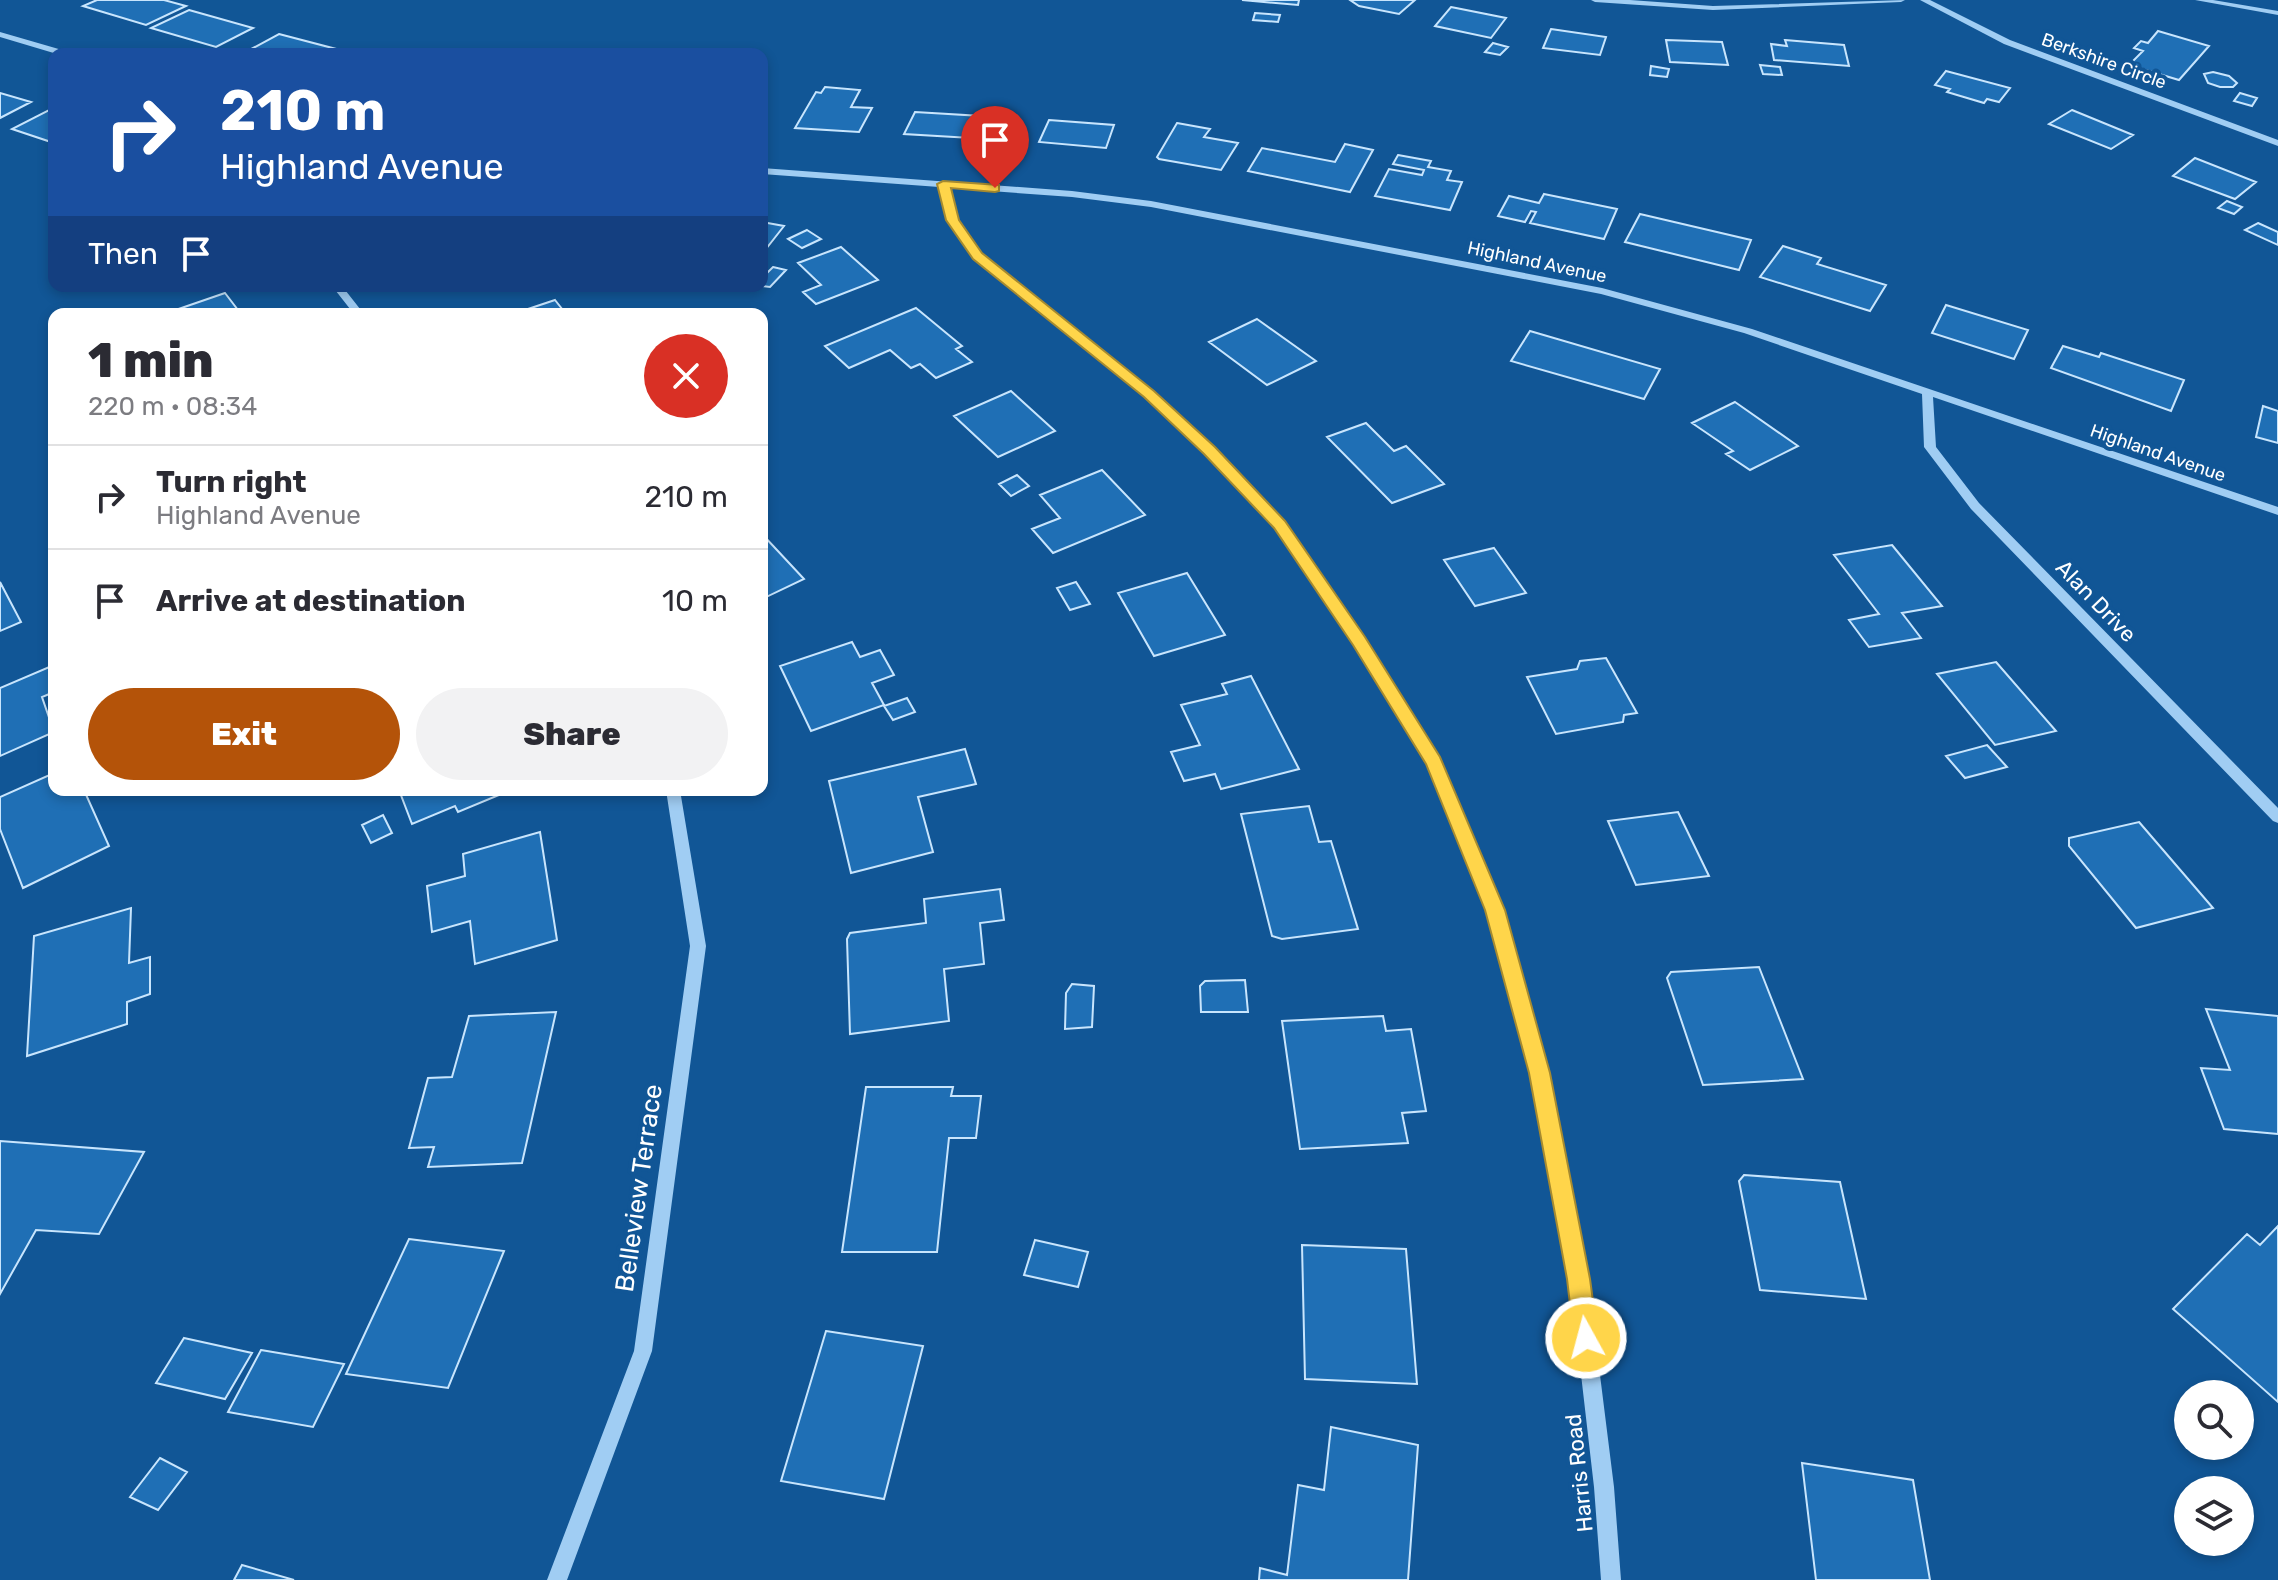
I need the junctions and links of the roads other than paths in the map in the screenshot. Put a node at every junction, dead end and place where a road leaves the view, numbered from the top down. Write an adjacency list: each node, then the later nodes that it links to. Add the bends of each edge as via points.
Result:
1 (1595, 0): 2 (street, via 1713,8)
2 (1901, 0)
3 (1924, 0): 8 (street, Berkshire Circle, via 2007,42)
4 (2199, 0): 5 (street)
5 (2278, 13)
6 (0, 34): 7 (street)
7 (48, 49)
8 (2278, 143)
9 (768, 171): 10 (street, Highland Avenue)
10 (943, 184): 13 (street, Highland Avenue, via 1151,204 1602,291 1748,331); 18 (street, Harris Road, via 952,220 977,256 1149,394 1280,524 1434,762 1495,910 1539,1073 1579,1279)
11 (342, 292): 12 (street)
12 (354, 308)
13 (1927, 392): 14 (street, Highland Avenue); 16 (street, Alan Drive, via 1930,447 1975,506)
14 (2278, 511)
15 (674, 796): 17 (street, Belleview Terrace, via 698,946 643,1351)
16 (2278, 817)
17 (557, 1580)
18 (1611, 1580)

